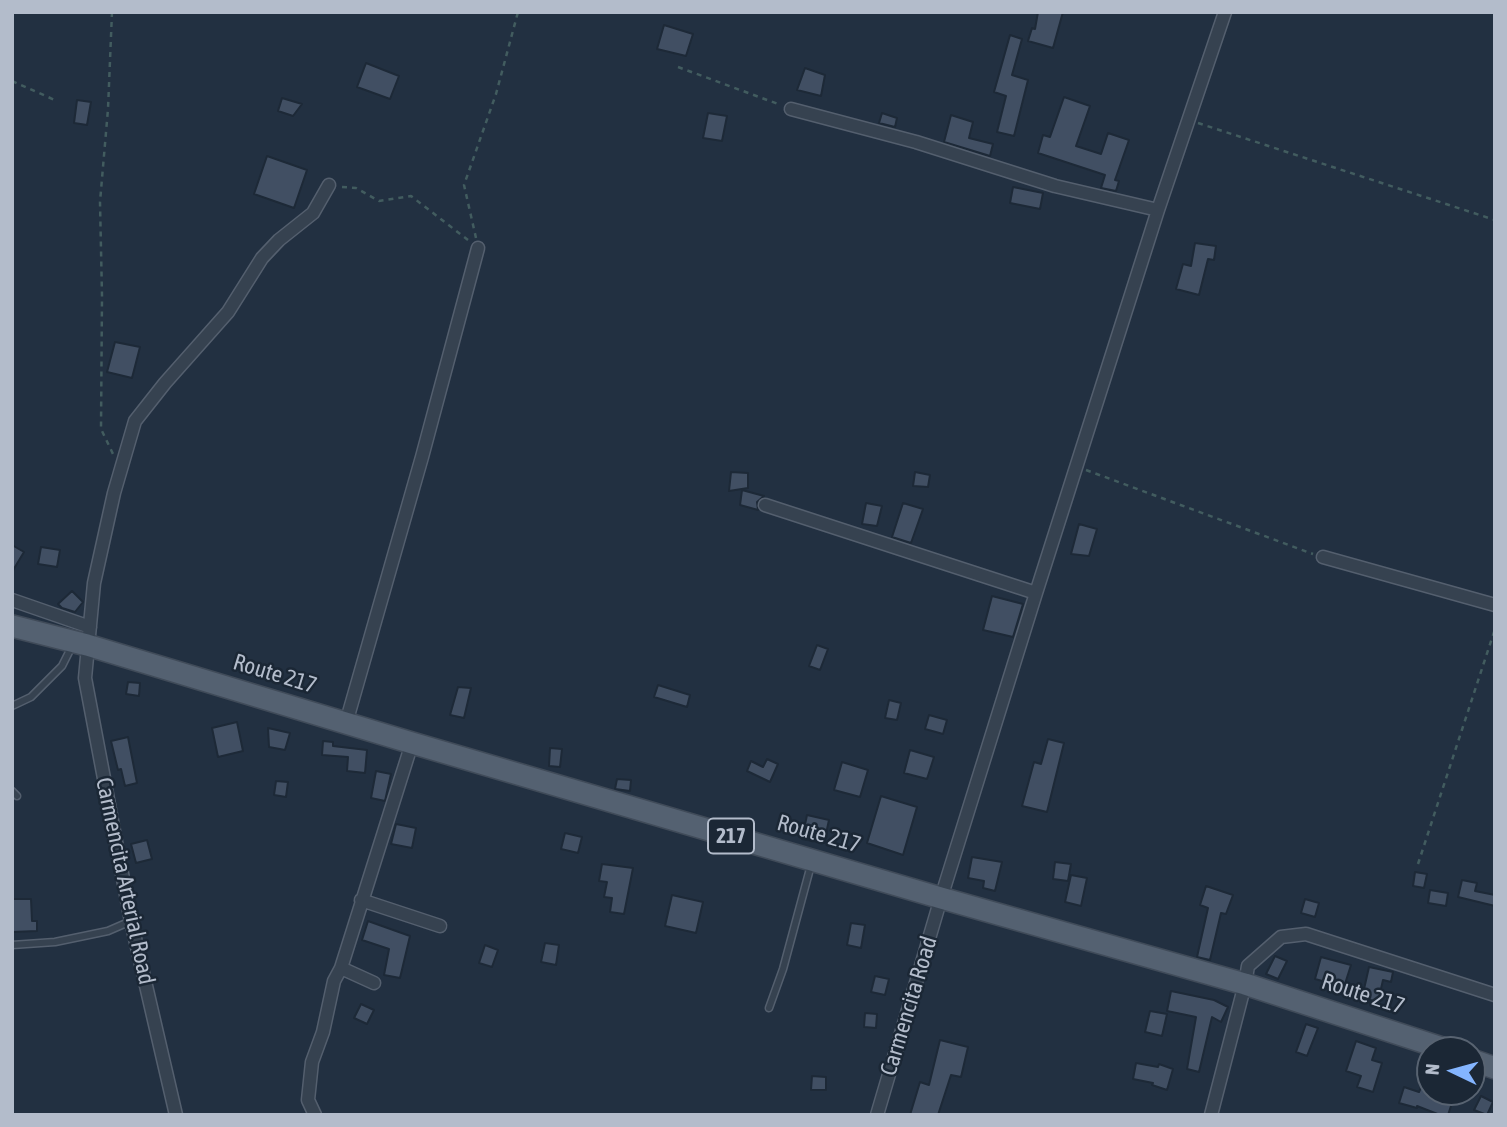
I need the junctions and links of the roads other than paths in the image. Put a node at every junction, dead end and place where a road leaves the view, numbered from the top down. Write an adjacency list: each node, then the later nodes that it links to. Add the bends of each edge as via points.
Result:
1 (1225, 12): 4 (street, Carmencita Road)
2 (791, 109): 4 (street, via 1055,186)
3 (328, 186): 12 (street, Carmencita Arterial Road, via 313,212 262,258 228,312 135,421)
4 (1158, 210): 8 (street, Carmencita Road)
5 (478, 248): 14 (street)
6 (765, 505): 8 (street)
7 (1323, 557): 10 (street)
8 (1036, 593): 17 (street, Carmencita Road)
9 (12, 600): 12 (street)
10 (1495, 605)
11 (12, 626): 12 (main road, Route 217 / 217)
12 (84, 638): 13 (lane, via 31,697); 14 (main road, Route 217 / 217); 19 (street, Carmencita Arterial Road, via 85,678)
13 (12, 706)
14 (346, 723): 15 (main road, Route 217 / 217)
15 (412, 743): 16 (main road, Route 217 / 217); 18 (street)
16 (812, 860): 17 (main road, Route 217 / 217); 26 (lane)
17 (941, 898): 24 (main road, Route 217 / 217); 30 (street, Carmencita Road)
18 (361, 900): 20 (street); 22 (street)
19 (131, 921): 21 (lane, via 55,943); 28 (street, Carmencita Arterial Road)
20 (440, 926)
21 (12, 945)
22 (341, 968): 23 (street); 29 (street, via 312,1062 308,1100)
23 (374, 983)
24 (1245, 984): 25 (street, via 1248,966 1281,937 1306,934); 27 (main road, Route 217 / 217); 31 (street)
25 (1495, 995)
26 (769, 1009)
27 (1416, 1040)
28 (177, 1115)
29 (315, 1115)
30 (877, 1115)
31 (1211, 1115)

